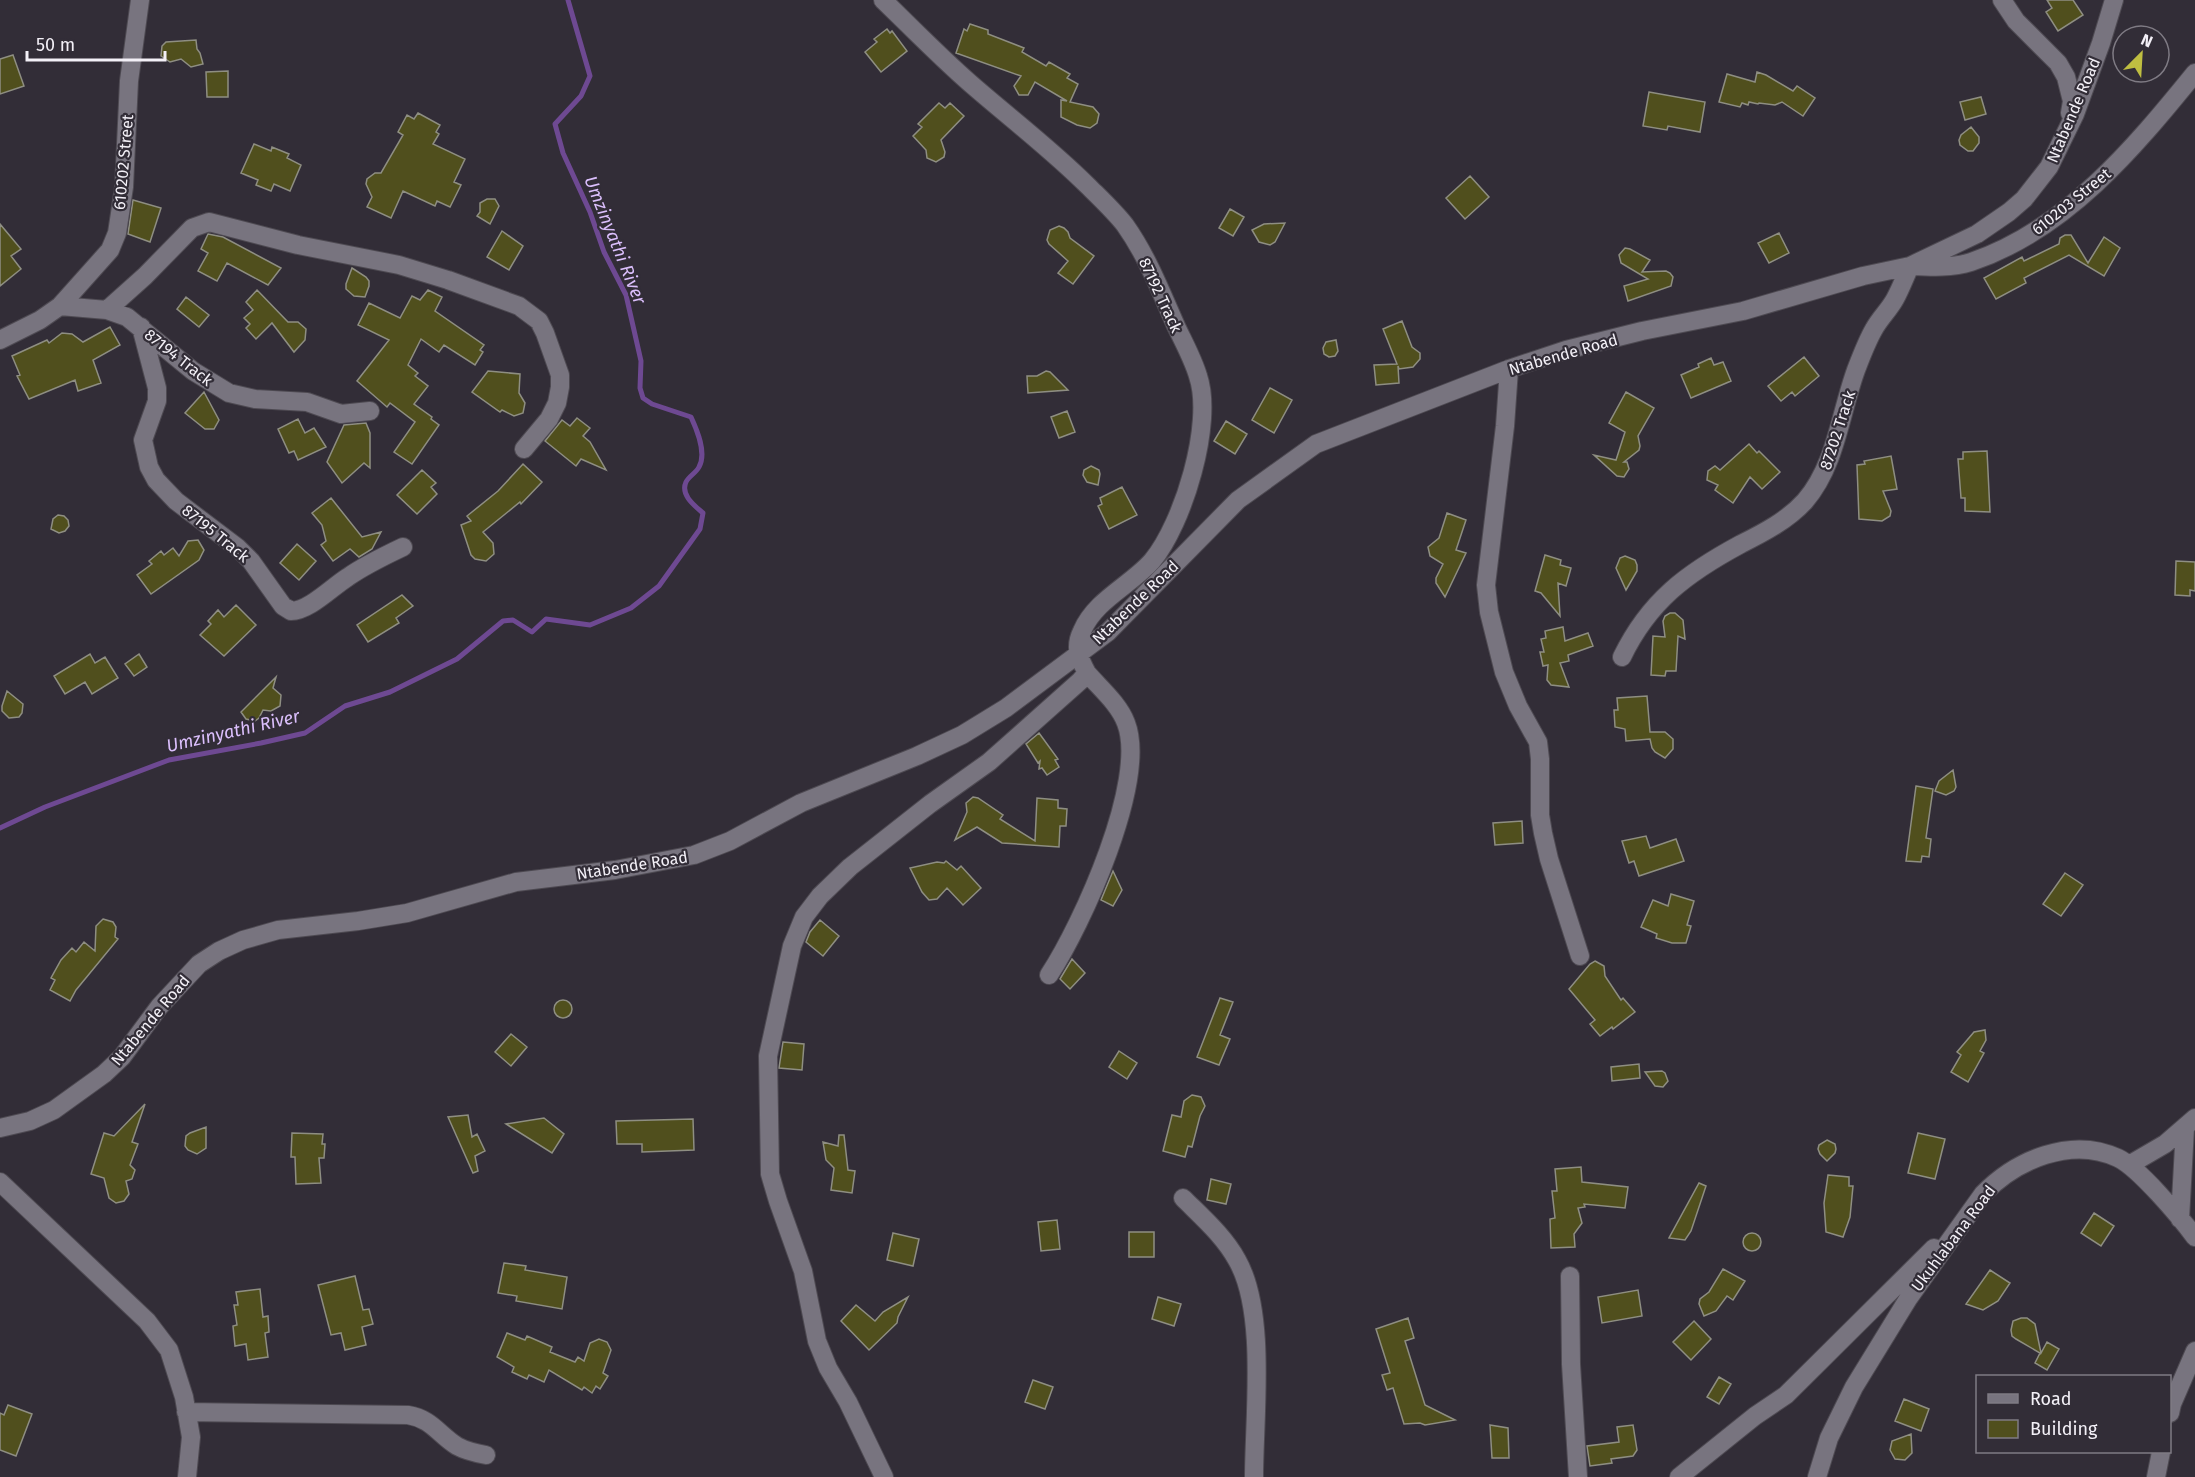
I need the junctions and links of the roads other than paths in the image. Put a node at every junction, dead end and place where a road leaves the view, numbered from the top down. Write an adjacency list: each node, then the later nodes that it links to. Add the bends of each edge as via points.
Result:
1 (140, 0): 8 (street, 610202 Street, via 117,233 110,250)
2 (883, 0): 16 (street, 87192 Track, via 970,84 1057,155 1125,225 1149,267 1199,378 1202,414 1196,458 1168,537 1152,561 1085,624)
3 (2001, 0): 6 (street, via 2066,77 2072,101)
4 (2114, 0): 6 (street, Ntabende Road)
5 (2195, 73): 7 (street, 610203 Street, via 2144,136 2101,179 2037,230 1970,262 1942,267)
6 (2067, 130): 7 (street, Ntabende Road, via 2049,167 2009,212 1977,234)
7 (1910, 266): 12 (street, Ntabende Road, via 1743,311 1566,350); 17 (street, 87202 Track, via 1856,370 1825,473 1804,502 1764,533 1678,583 1642,621)
8 (60, 306): 9 (street, 87194 Track); 11 (street, 610202 Street)
9 (107, 310): 10 (street, 87194 Track, via 127,316); 14 (street, via 192,228 209,222 399,265 448,280 519,306 539,321 549,343 561,375 557,403)
10 (141, 327): 13 (street, 87194 Track, via 193,371 229,393 255,399 308,402 340,414); 15 (street, 87195 Track, via 157,388 157,401 143,440 149,467 176,501 251,561 282,606 291,611 305,608 346,577)
11 (0, 340)
12 (1509, 369): 16 (street, Ntabende Road, via 1316,444 1238,500 1108,632); 19 (street, via 1486,585 1504,672 1538,742 1543,833)
13 (370, 411)
14 (524, 449)
15 (403, 547)
16 (1077, 656): 18 (street); 22 (street, Ntabende Road, via 962,735 801,803 730,841 694,855 516,882 407,913 278,930 243,940 199,964 104,1074 54,1110)
17 (1622, 657)
18 (1087, 673): 20 (street, via 1126,722 1131,763 1113,838 1082,918); 36 (street, via 989,762 850,867 804,917 792,946 768,1056 770,1174 803,1271 817,1341)
19 (1580, 957)
20 (1049, 975)
21 (2190, 1123): 23 (street, via 2165,1144); 26 (street)
22 (0, 1128)
23 (2129, 1165): 26 (street, Ukuhlabana Road); 27 (street, Ukuhlabana Road, via 2119,1158 2084,1150 2062,1150 2040,1157 1997,1180)
24 (0, 1182): 32 (street, via 147,1321 169,1350)
25 (1183, 1198): 37 (street, via 1228,1245 1239,1263 1252,1304 1256,1380)
26 (2180, 1219): 28 (street, Ukuhlabana Road)
27 (1961, 1225): 39 (street, via 1786,1395); 40 (street, Ukuhlabana Road, via 1908,1299 1854,1386 1829,1438)
28 (2195, 1237)
29 (1570, 1276): 38 (street)
30 (2195, 1351): 31 (street)
31 (2171, 1408)
32 (186, 1412): 34 (street, via 408,1415 430,1423 455,1445); 35 (street, via 191,1437)
33 (2161, 1453): 41 (street)
34 (486, 1455)
35 (187, 1477)
36 (884, 1477)
37 (1254, 1477)
38 (1578, 1477)
39 (1678, 1477)
40 (1817, 1477)
41 (2156, 1477)

